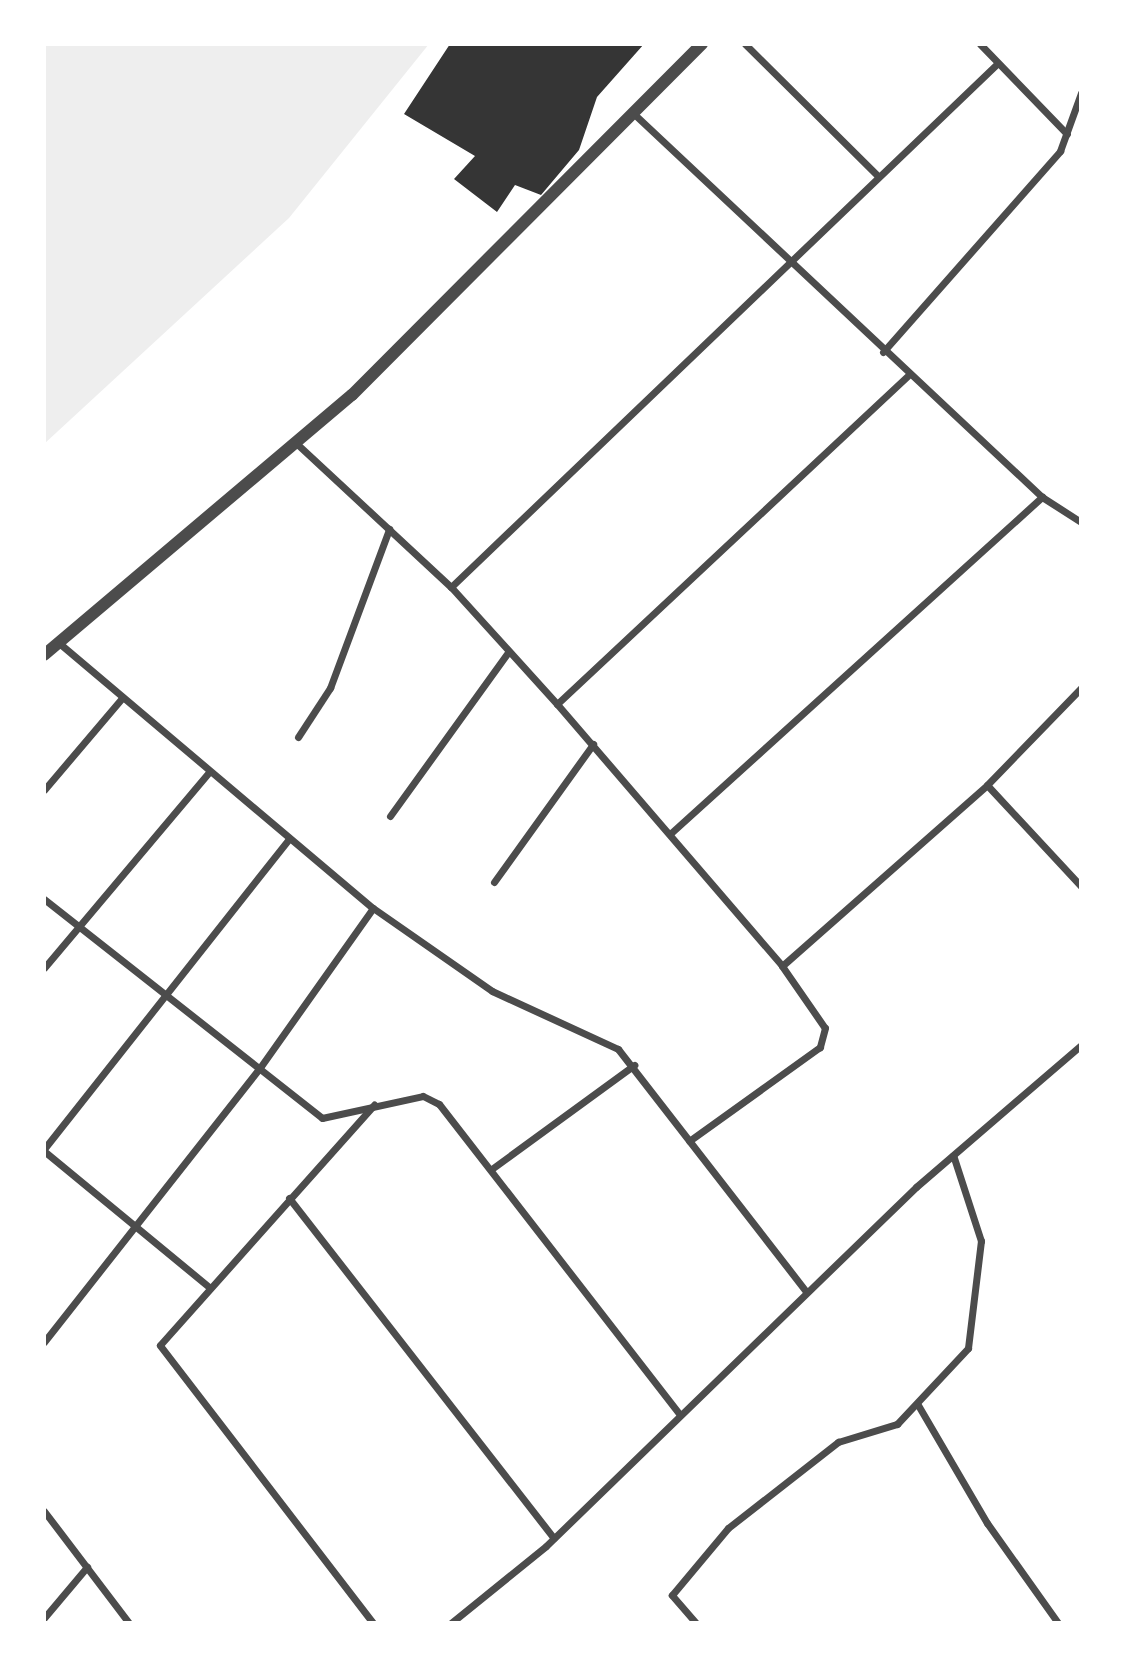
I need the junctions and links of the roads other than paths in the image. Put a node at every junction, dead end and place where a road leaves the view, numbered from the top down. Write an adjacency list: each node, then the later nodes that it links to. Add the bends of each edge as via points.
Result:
1 (702, 44): 6 (street)
2 (745, 44): 8 (street)
3 (980, 44): 4 (street)
4 (998, 62): 7 (street); 8 (street)
5 (1081, 93): 7 (street)
6 (633, 114): 9 (street); 12 (street, via 352,395)
7 (1067, 134): 10 (street, via 1060,151)
8 (878, 176): 9 (street)
9 (788, 266): 10 (street); 16 (street)
10 (883, 352): 11 (street)
11 (908, 376): 13 (street); 22 (street)
12 (296, 443): 15 (street); 17 (street)
13 (1042, 497): 14 (street); 29 (street)
14 (1081, 522)
15 (389, 529): 16 (street); 23 (street, via 330,688)
16 (450, 587): 18 (street)
17 (59, 643): 19 (street); 21 (street)
18 (509, 651): 22 (street); 28 (street)
19 (44, 655)
20 (1081, 688): 26 (street)
21 (122, 698): 25 (street); 27 (street)
22 (557, 704): 24 (street)
23 (298, 737)
24 (593, 744): 29 (street); 31 (street)
25 (208, 773): 30 (street); 35 (street)
26 (987, 785): 32 (street); 36 (street)
27 (44, 790)
28 (390, 816)
29 (671, 832): 36 (street)
30 (288, 840): 34 (street); 38 (street)
31 (494, 882)
32 (1081, 886)
33 (44, 899): 35 (street)
34 (373, 908): 40 (street, via 492,991 602,1038); 41 (street)
35 (78, 926): 37 (street); 38 (street)
36 (782, 966): 43 (street, via 826,1038)
37 (44, 968)
38 (168, 997): 41 (street); 44 (street)
39 (1081, 1045): 45 (street)
40 (634, 1065): 43 (street); 46 (street)
41 (259, 1069): 42 (street, via 322,1118); 48 (street)
42 (374, 1104): 46 (street, via 423,1096 439,1104); 47 (street)
43 (689, 1141): 50 (street)
44 (44, 1150): 48 (street)
45 (953, 1155): 50 (street); 52 (street, via 981,1241 978,1292 968,1348)
46 (493, 1168): 53 (street)
47 (289, 1198): 49 (street); 55 (street)
48 (135, 1226): 49 (street); 51 (street)
49 (209, 1287): 59 (street, via 160,1345)
50 (806, 1291): 53 (street)
51 (44, 1342)
52 (918, 1405): 61 (street, via 897,1424 838,1442 728,1528 672,1595); 62 (street, via 987,1523)
53 (680, 1415): 55 (street)
54 (44, 1511): 56 (street)
55 (555, 1538): 60 (street)
56 (87, 1567): 57 (street); 58 (street)
57 (44, 1618)
58 (129, 1623)
59 (373, 1623)
60 (451, 1623)
61 (696, 1623)
62 (1059, 1623)

